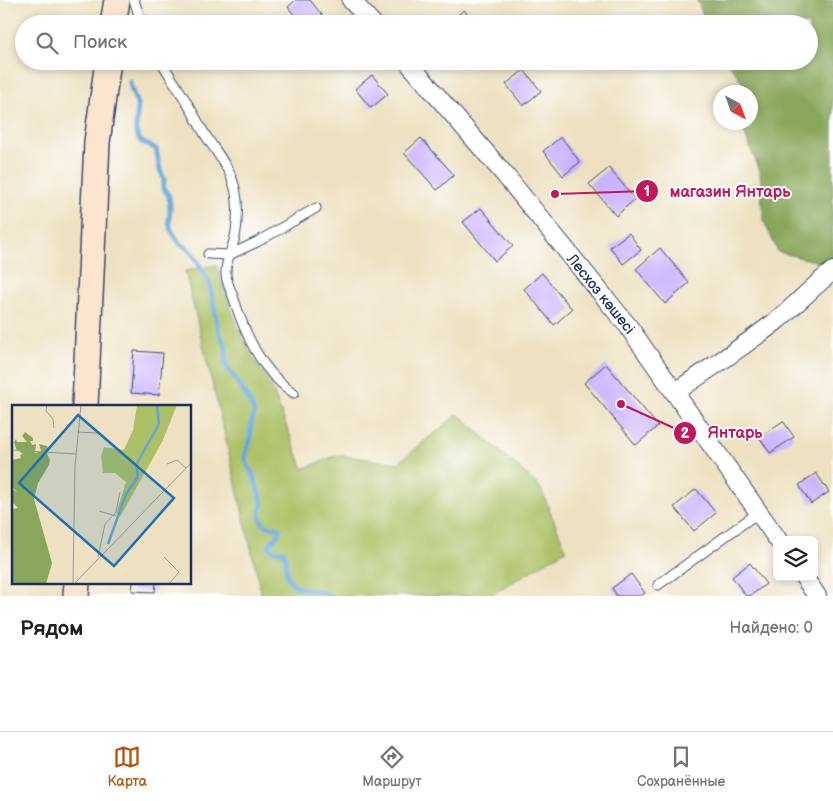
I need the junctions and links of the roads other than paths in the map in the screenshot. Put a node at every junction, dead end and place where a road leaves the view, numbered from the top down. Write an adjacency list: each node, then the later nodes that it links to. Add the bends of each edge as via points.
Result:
1 (116, 0): 4 (street)
2 (134, 0): 5 (lane)
3 (351, 0): 6 (street)
4 (114, 15)
5 (139, 15)
6 (365, 15)
7 (107, 70): 16 (street, via 97,142)
8 (166, 70): 12 (lane, via 235,186 238,213)
9 (415, 70): 14 (street, Лесхоз көшесі, via 628,326)
10 (316, 208): 12 (lane)
11 (208, 254): 12 (lane)
12 (229, 255): 15 (lane, via 226,274 250,342 273,374)
13 (833, 272): 14 (street, via 776,321)
14 (675, 392): 17 (street, Лесхоз көшесі)
15 (294, 393)
16 (86, 405)
17 (758, 512): 18 (street, Лесхоз көшесі); 20 (lane)
18 (775, 536)
19 (807, 581): 21 (street)
20 (658, 585)
21 (817, 596)

